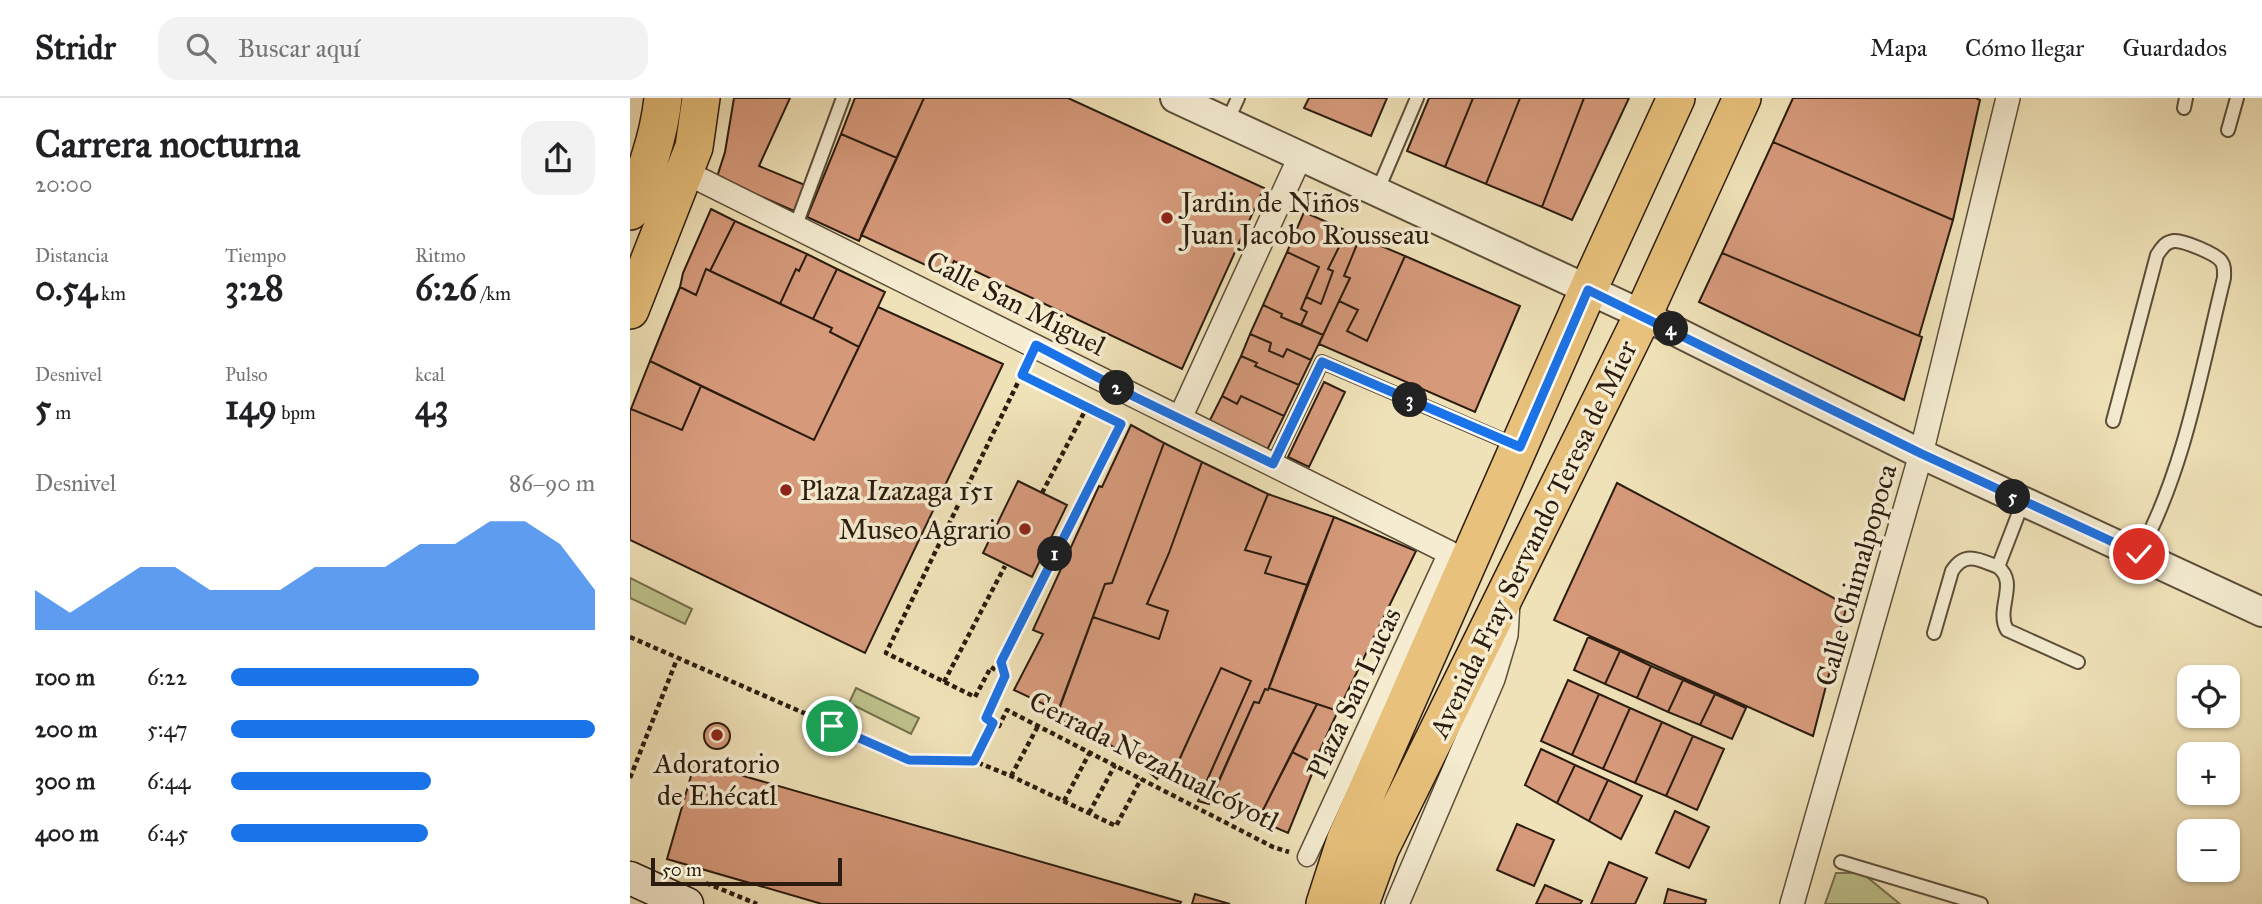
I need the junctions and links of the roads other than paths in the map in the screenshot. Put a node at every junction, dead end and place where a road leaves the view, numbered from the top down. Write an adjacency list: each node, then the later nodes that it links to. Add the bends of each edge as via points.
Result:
1 (663, 98): 15 (main road, via 649,166)
2 (701, 98): 13 (main road, via 694,147)
3 (843, 98): 16 (lane)
4 (1175, 98): 10 (street)
5 (1417, 98): 14 (lane)
6 (1676, 98): 17 (main road, Avenida Fray Servando Teresa de Mier)
7 (1742, 98): 19 (main road, Avenida Fray Servando Teresa de Mier)
8 (2008, 98): 23 (street, Calle Chimalpopoca)
9 (2237, 98): 11 (lane)
10 (1233, 110): 12 (street)
11 (2228, 130)
12 (1300, 157): 14 (street); 20 (street)
13 (685, 172): 16 (street, Calle San Miguel); 18 (main road)
14 (1377, 192): 17 (street)
15 (630, 211)
16 (796, 225): 20 (street, Calle San Miguel)
17 (1588, 290): 19 (street); 22 (main road, Avenida Fray Servando Teresa de Mier)
18 (630, 310)
19 (1643, 315): 23 (street); 29 (main road, Avenida Fray Servando Teresa de Mier)
20 (1180, 418): 24 (street, Calle San Miguel)
21 (2113, 421): 26 (lane, via 2157,255 2173,241 2214,256 2221,261 2224,278 2177,470)
22 (1520, 447): 24 (lane, via 1322,362); 27 (main road, Avenida Fray Servando Teresa de Mier)
23 (1922, 454): 25 (street); 40 (street, Calle Chimalpopoca)
24 (1273, 464): 27 (street, Calle San Miguel)
25 (2023, 502): 26 (street); 28 (lane)
26 (2139, 554): 30 (street)
27 (1458, 559): 33 (street, Plaza San Lucas); 37 (main road, Avenida Fray Servando Teresa de Mier, via 1346,839)
28 (1998, 567): 31 (lane, via 1967,558 1957,563); 32 (lane, via 2009,583 2002,614 2007,630)
29 (1510, 581): 38 (main road, Avenida Fray Servando Teresa de Mier, via 1380,849); 39 (street, via 1506,635 1493,679)
30 (2262, 612)
31 (1934, 633)
32 (2078, 662)
33 (1307, 857)
34 (1841, 862): 41 (lane)
35 (630, 878): 36 (main road)
36 (687, 904)
37 (1325, 904)
38 (1360, 904)
39 (1397, 904)
40 (1792, 904)
41 (1981, 904)

